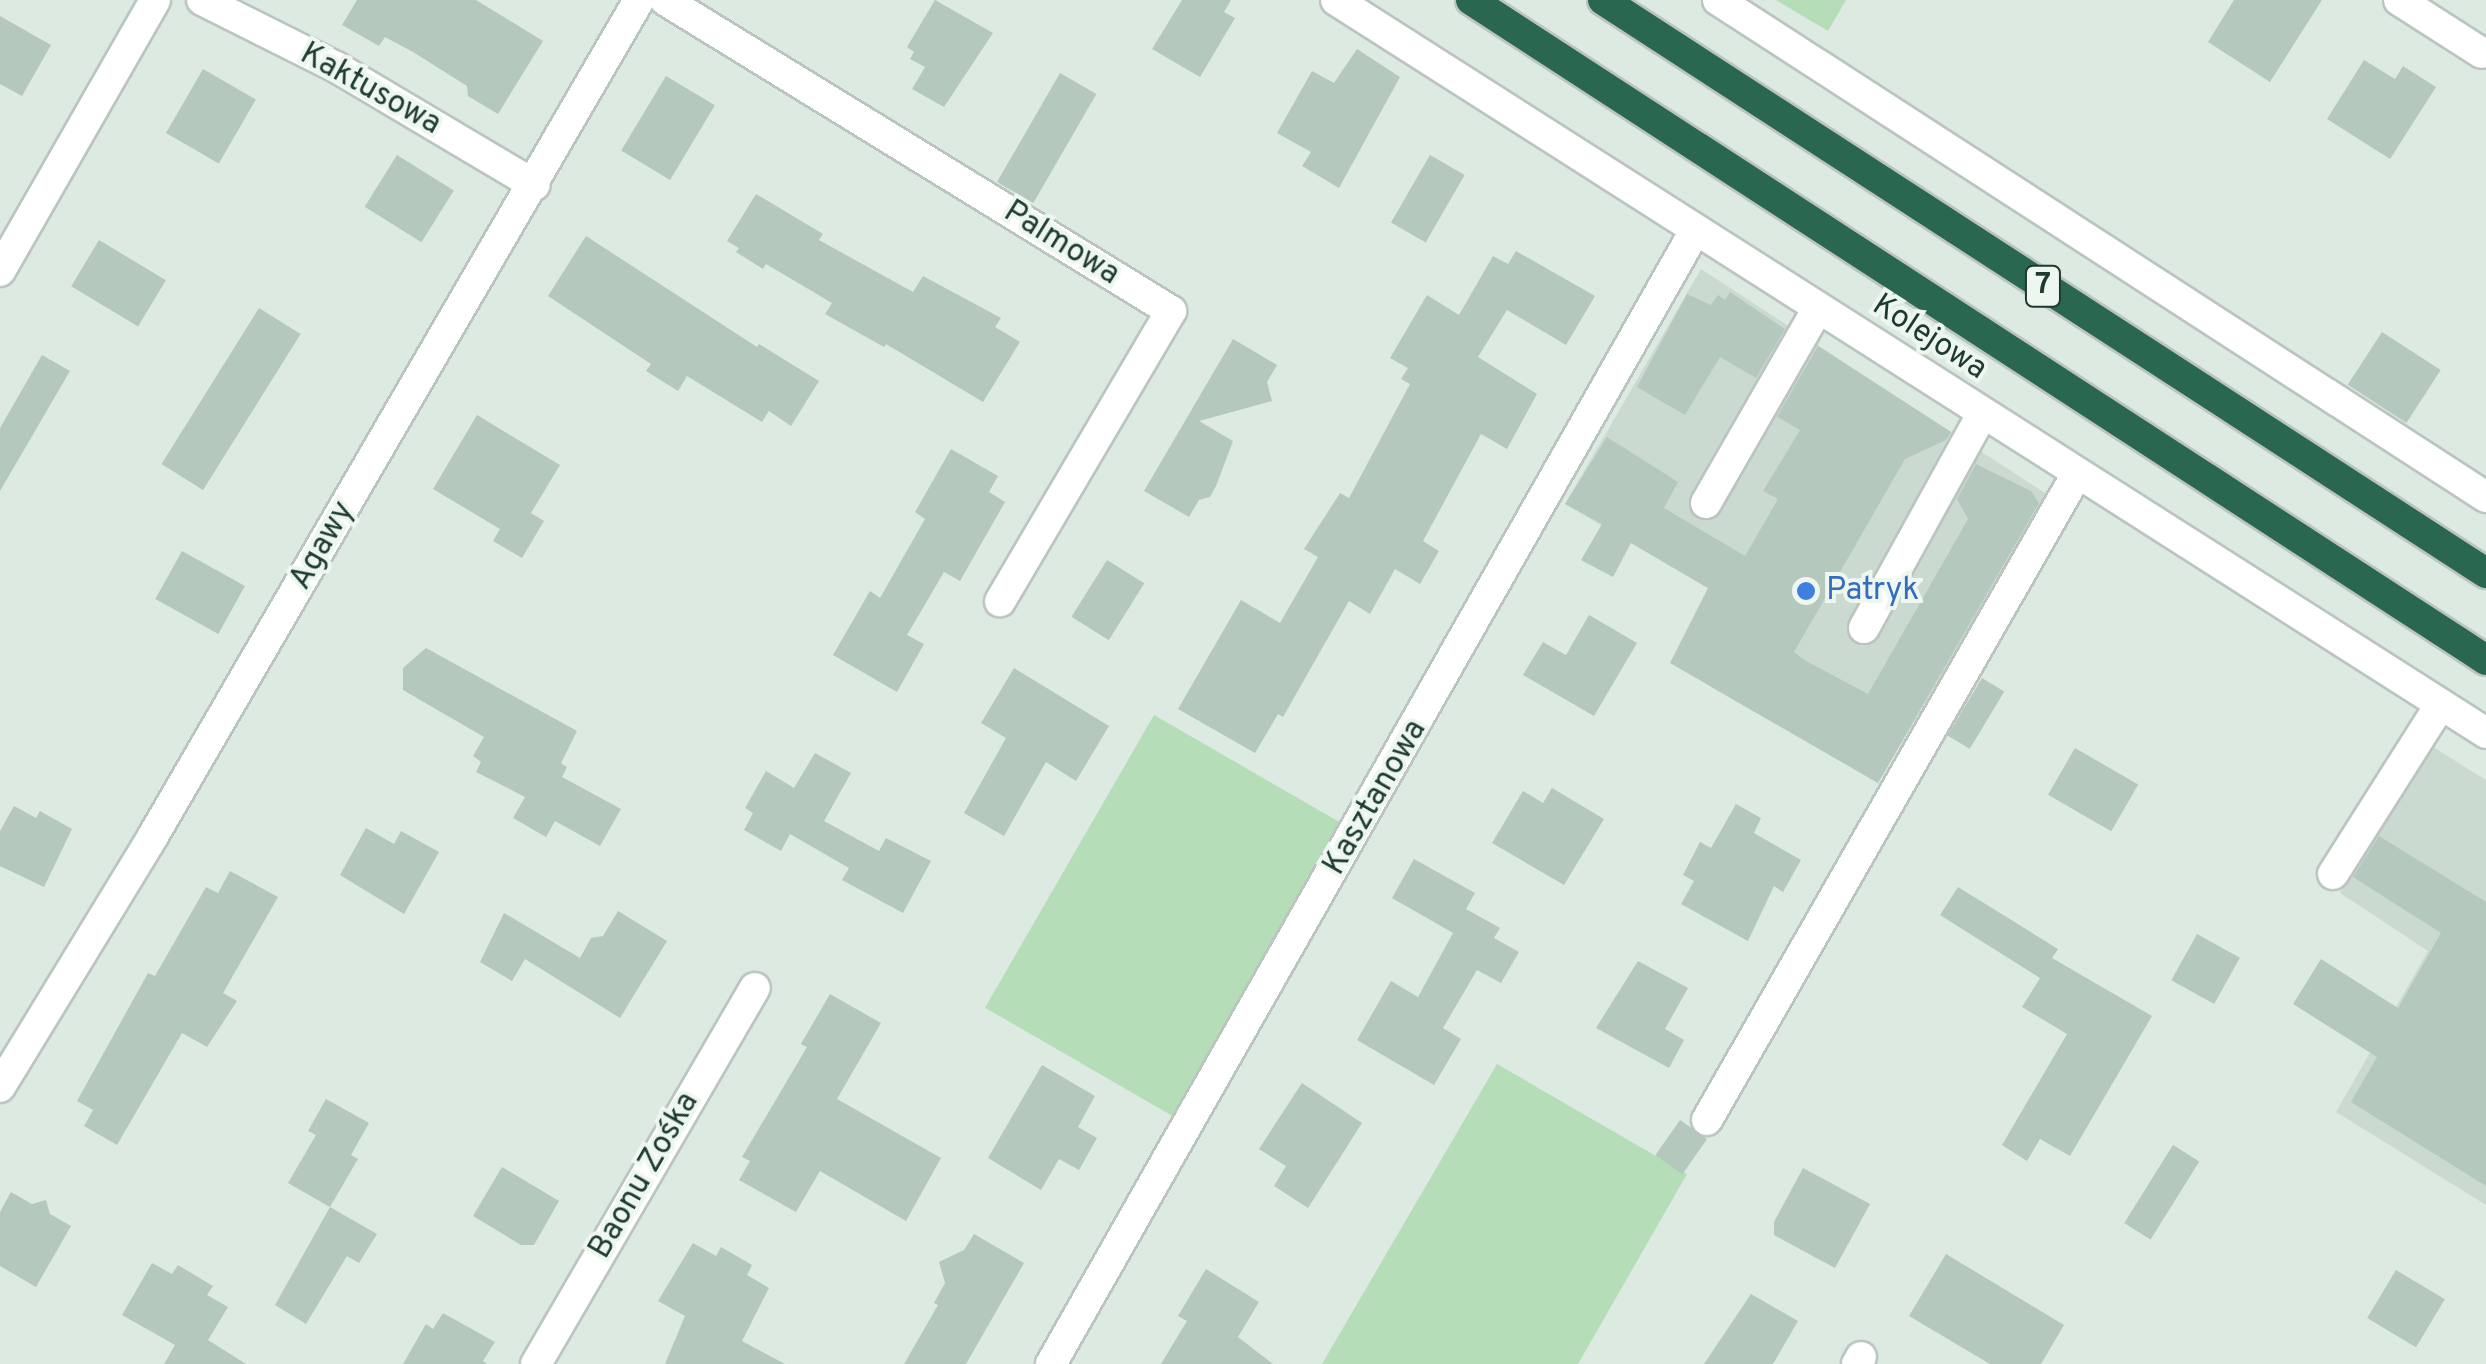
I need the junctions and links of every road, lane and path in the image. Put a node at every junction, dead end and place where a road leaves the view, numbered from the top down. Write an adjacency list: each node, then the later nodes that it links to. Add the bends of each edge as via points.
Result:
1 (156, 0): 13 (street)
2 (202, 0): 11 (street, Kaktusowa, via 336,67)
3 (639, 0): 11 (street, Agawy)
4 (665, 0): 20 (street, Palmowa, via 1171,311)
5 (1336, 0): 12 (street, Kolejowa)
6 (1470, 0): 22 (highway, Kolejowa / 7)
7 (1603, 0): 19 (highway, 7)
8 (2400, 0): 10 (street)
9 (1730, 3): 17 (street)
10 (2482, 53)
11 (535, 185): 27 (street, Agawy)
12 (1696, 229): 14 (street, Kolejowa); 30 (street, Kasztanowa)
13 (0, 272)
14 (1818, 308): 15 (street, Kolejowa); 18 (street)
15 (1982, 414): 16 (street, Kolejowa); 21 (street)
16 (2076, 474): 23 (street, Kolejowa); 28 (street)
17 (2486, 497)
18 (1706, 503)
19 (2486, 574)
20 (1000, 601)
21 (1864, 628)
22 (2486, 660)
23 (2441, 704): 24 (street, Kolejowa); 25 (street)
24 (2486, 733)
25 (2333, 874)
26 (755, 988): 29 (street, Baonu Zośka)
27 (0, 1087)
28 (1707, 1120)
29 (536, 1364)
30 (1051, 1364)

